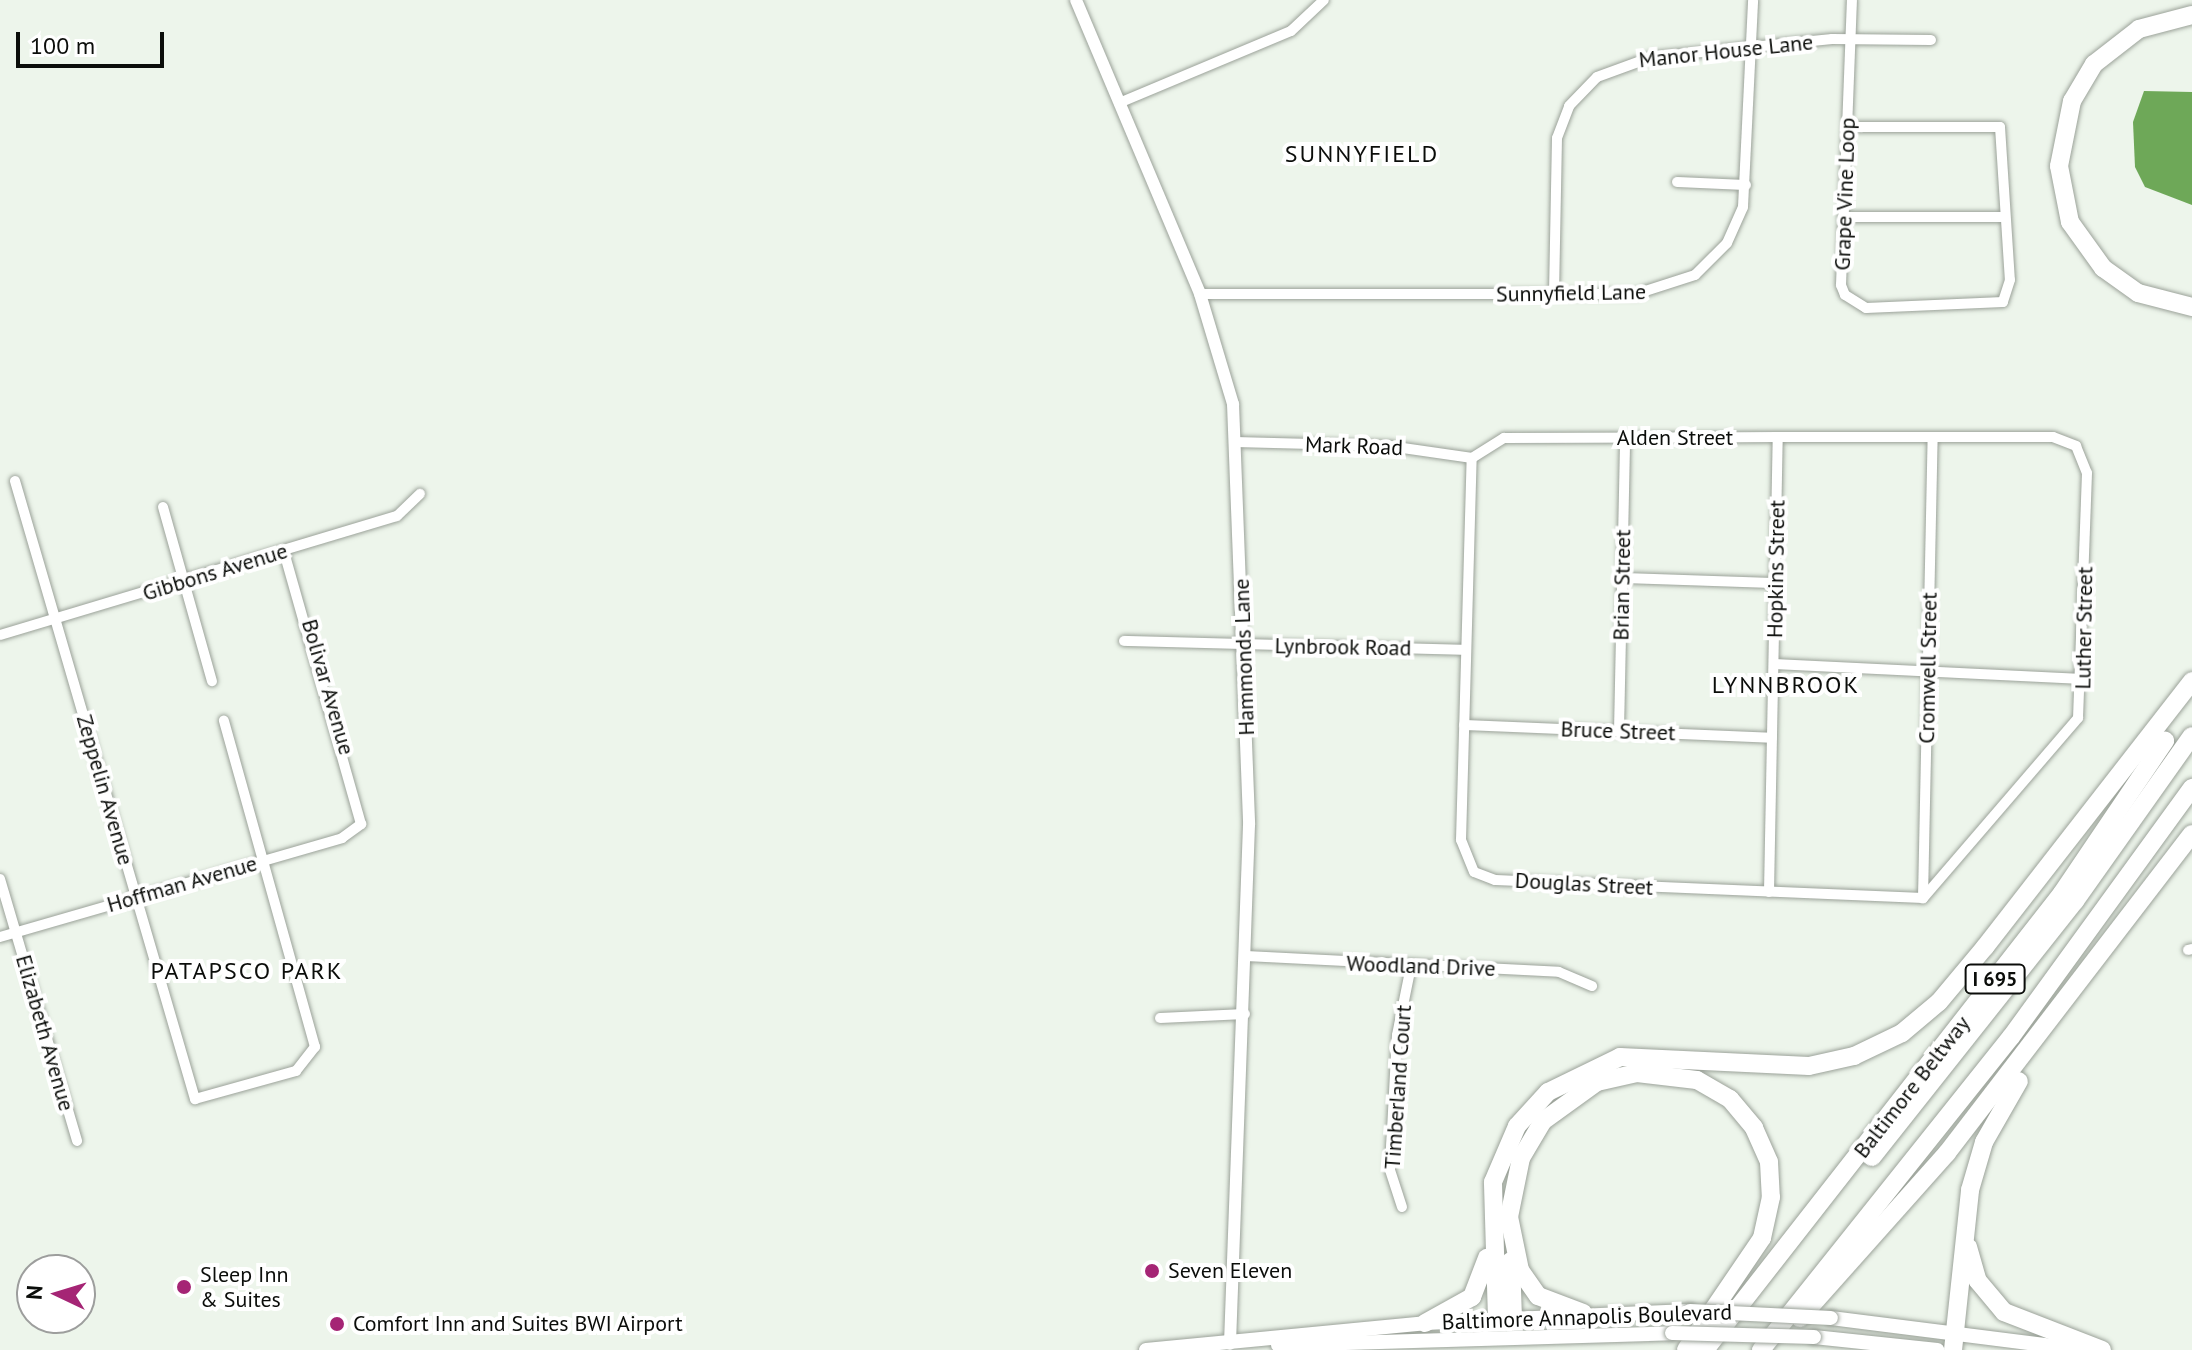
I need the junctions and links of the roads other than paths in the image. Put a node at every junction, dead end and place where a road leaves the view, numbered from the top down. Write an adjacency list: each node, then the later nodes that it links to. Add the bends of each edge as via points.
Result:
1 (1076, 0): 9 (street, Hammonds Lane)
2 (1324, 0): 9 (street, via 1291,31)
3 (1753, 0): 8 (street, Sunnyfield Lane)
4 (1852, 0): 6 (street, Grape Vine Loop)
5 (2192, 15): 17 (highway, via 2139,29 2094,64 2072,101 2059,166 2070,222 2103,268 2138,293)
6 (1851, 39): 7 (street, Manor House Lane); 8 (street, Manor House Lane); 10 (street, Grape Vine Loop)
7 (1931, 40)
8 (1751, 47): 12 (street, Sunnyfield Lane); 16 (street, Manor House Lane, via 1632,60 1581,90 1561,122 1554,155)
9 (1119, 103): 15 (street, Hammonds Lane)
10 (1848, 127): 13 (street, Grape Vine Loop); 14 (street, Grape Vine Loop, via 2000,127)
11 (1677, 182): 12 (street)
12 (1746, 185): 16 (street, Sunnyfield Lane, via 1727,243 1695,275 1636,294)
13 (1843, 217): 14 (street); 14 (street, Grape Vine Loop, via 1841,285 1866,308 2003,302 2010,280)
14 (2005, 217)
15 (1200, 294): 16 (street, Sunnyfield Lane); 21 (street, Hammonds Lane, via 1229,378)
16 (1554, 294)
17 (2192, 307)
18 (1778, 437): 19 (street, Alden Street); 20 (street, Alden Street); 30 (street, Hopkins Street)
19 (1933, 437): 22 (street, Alden Street, via 2053,437); 37 (street, Cromwell Street)
20 (1625, 438): 23 (street, Alden Street, via 1504,438); 28 (street, Brian Street)
21 (1235, 442): 23 (street, Mark Road, via 1389,446); 34 (street, Hammonds Lane)
22 (2076, 446): 38 (street, Luther Street, via 2087,473)
23 (1472, 458): 35 (street)
24 (15, 481): 31 (street, Zeppelin Avenue)
25 (420, 494): 27 (street, Gibbons Avenue, via 397,516)
26 (163, 507): 29 (street)
27 (284, 552): 29 (street, Gibbons Avenue); 48 (street, Bolivar Avenue)
28 (1622, 578): 30 (street); 44 (street, Brian Street)
29 (184, 581): 31 (street, Gibbons Avenue); 39 (street)
30 (1775, 583): 36 (street, Hopkins Street)
31 (56, 619): 32 (street, Gibbons Avenue); 53 (street, Zeppelin Avenue)
32 (0, 635)
33 (1124, 641): 34 (street, Lynbrook Road)
34 (1243, 644): 35 (street, Lynbrook Road); 58 (street, Hammonds Lane)
35 (1466, 650): 43 (street, Douglas Street)
36 (1774, 664): 37 (street); 46 (street, Hopkins Street)
37 (1927, 672): 38 (street); 54 (street, Cromwell Street)
38 (2083, 679): 54 (street, Luther Street, via 2078,718)
39 (212, 681)
40 (2192, 681): 65 (highway, via 2142,753 1920,1020 1880,1046 1809,1066 1638,1055 1583,1069 1548,1092 1517,1126 1493,1182)
41 (2192, 698): 68 (highway, Baltimore Beltway / I 695, via 2062,893)
42 (224, 720): 50 (street)
43 (1464, 725): 44 (street, Bruce Street); 52 (street, Douglas Street, via 1462,853 1484,878)
44 (1619, 731): 46 (street, Bruce Street)
45 (2192, 736): 68 (highway, via 1903,1123)
46 (1772, 738): 52 (street, Hopkins Street)
47 (2192, 788): 79 (highway, via 2020,1025)
48 (361, 824): 50 (street, Hoffman Avenue, via 342,838)
49 (2192, 834): 55 (highway)
50 (264, 860): 53 (street, Hoffman Avenue); 53 (street, Zeppelin Avenue, via 314,1057 296,1071 195,1099)
51 (0, 879): 56 (street, Elizabeth Avenue)
52 (1769, 892): 54 (street, Douglas Street)
53 (137, 897): 56 (street, Hoffman Avenue)
54 (1923, 898)
55 (2121, 930): 66 (highway, via 1994,1121); 80 (highway, via 1947,1153)
56 (16, 932): 57 (street, Hoffman Avenue); 63 (street, Elizabeth Avenue)
57 (0, 937)
58 (1246, 956): 59 (street, Woodland Drive); 61 (street, Hammonds Lane)
59 (1411, 966): 60 (street, Woodland Drive, via 1559,972); 64 (street, Timberland Court, via 1397,1035 1390,1169)
60 (1592, 986)
61 (1245, 1014): 62 (street); 74 (street, Hammonds Lane)
62 (1160, 1018)
63 (77, 1141)
64 (1402, 1207)
65 (1491, 1228): 70 (highway); 71 (highway, via 1486,1269 1472,1297)
66 (1965, 1229): 72 (highway); 84 (highway, via 1978,1281 2004,1312)
67 (1510, 1239): 69 (highway, via 1538,1296); 70 (highway); 77 (highway, via 1521,1158 1560,1104 1597,1082 1637,1073 1680,1076 1714,1089 1743,1113 1763,1144 1771,1197 1762,1238)
68 (1785, 1251): 78 (highway, Baltimore Beltway / I 695)
69 (1583, 1313): 70 (main road, Baltimore Annapolis Boulevard); 72 (main road, Baltimore Annapolis Boulevard, bridge, via 1690,1311)
70 (1505, 1318): 71 (main road, Baltimore Annapolis Boulevard); 73 (main road)
71 (1425, 1323): 74 (main road, Baltimore Annapolis Boulevard)
72 (1955, 1330): 82 (highway); 83 (main road, Baltimore Annapolis Boulevard)
73 (1512, 1345): 75 (main road, Baltimore Annapolis Boulevard); 81 (main road, Baltimore Annapolis Boulevard, bridge, via 1672,1333 1814,1337)
74 (1230, 1347): 75 (main road, Baltimore Annapolis Boulevard); 76 (main road, Baltimore Annapolis Boulevard)
75 (1379, 1348)
76 (1146, 1350)
77 (1686, 1350)
78 (1705, 1350)
79 (1761, 1350)
80 (1771, 1350)
81 (1937, 1350)
82 (1953, 1350)
83 (2087, 1350)
84 (2102, 1350)

